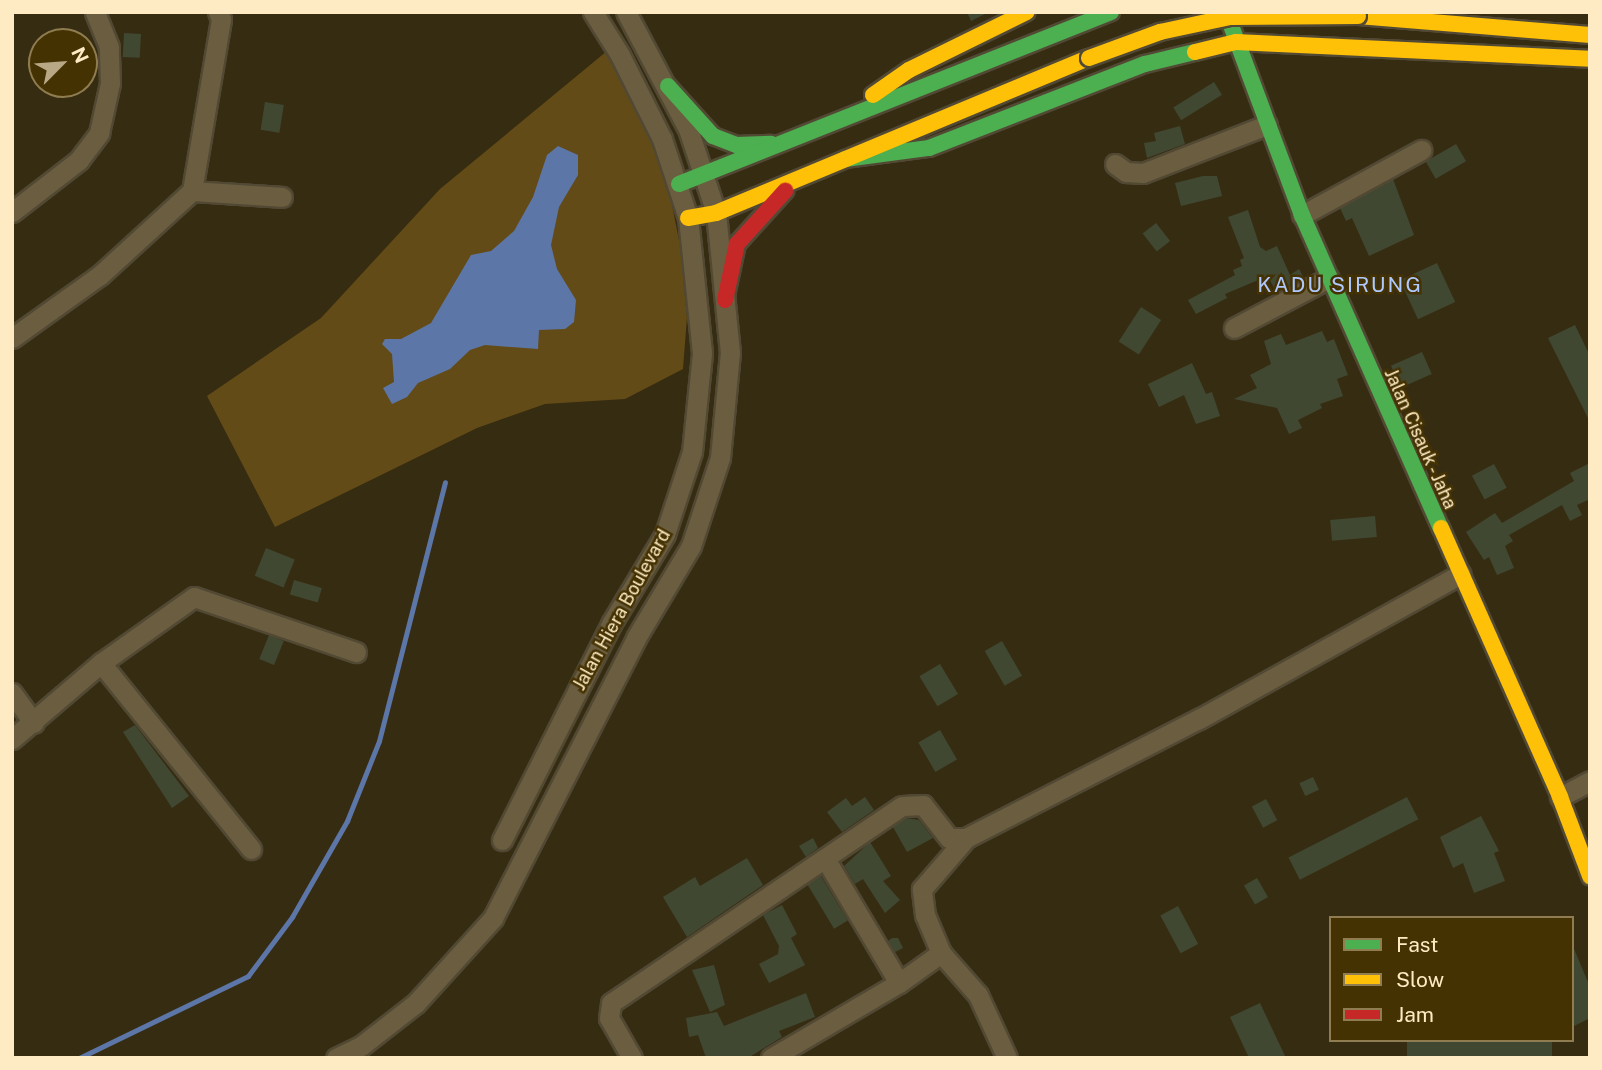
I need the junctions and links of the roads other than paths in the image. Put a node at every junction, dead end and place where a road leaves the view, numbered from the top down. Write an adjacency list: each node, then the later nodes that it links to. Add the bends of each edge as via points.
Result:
1 (95, 12): 27 (street, via 109,47 110,83 99,133 79,160)
2 (593, 12): 24 (street, Jalan Hiera Boulevard, via 643,98)
3 (626, 12): 15 (street)
4 (1027, 12): 16 (main road, via 909,70)
5 (1111, 12): 16 (main road)
6 (1167, 12): 14 (main road, via 1166,40)
7 (1226, 12): 11 (main road, Jalan Cisauk - Jaha)
8 (1307, 12): 12 (main road, via 1310,24)
9 (221, 15): 25 (street)
10 (1590, 35): 20 (main road, bridge, via 1358,16 1230,17 1160,32 1089,58)
11 (1237, 42): 12 (main road); 14 (main road); 17 (main road, Jalan Cisauk - Jaha)
12 (1334, 45): 13 (main road)
13 (1590, 59)
14 (1144, 64): 20 (main road, via 929,148)
15 (668, 86): 18 (main road, via 713,136 736,145); 22 (street)
16 (831, 125): 18 (main road)
17 (1267, 125): 21 (street, via 1143,173 1126,172); 29 (main road, Jalan Cisauk - Jaha)
18 (785, 144): 22 (main road)
19 (1421, 150): 29 (street)
20 (845, 159): 23 (main road)
21 (1115, 164)
22 (706, 176): 24 (main road); 28 (street, Jalan Hiera Boulevard)
23 (797, 179): 28 (main road); 32 (main road, via 752,221 737,244)
24 (679, 184): 30 (street, Jalan Hiera Boulevard)
25 (192, 191): 26 (street); 34 (street, via 100,275)
26 (282, 197)
27 (12, 212)
28 (716, 213): 30 (main road); 32 (street, Jalan Hiera Boulevard)
29 (1301, 215): 31 (main road, Jalan Cisauk - Jaha)
30 (688, 218): 36 (street, Jalan Hiera Boulevard, via 702,353 692,452 666,534)
31 (1329, 278): 33 (street); 35 (main road, Jalan Cisauk - Jaha)
32 (725, 300): 37 (street, Jalan Hiera Boulevard, via 730,353 720,458 691,546)
33 (1234, 328)
34 (12, 338)
35 (1461, 574): 44 (main road, Jalan Cisauk - Jaha); 45 (street, via 1199,719)
36 (611, 624): 37 (street); 46 (street, Jalan Hiera Boulevard)
37 (636, 638): 52 (street, Jalan Hiera Boulevard, via 492,918 416,1003 360,1046)
38 (356, 652): 39 (street, via 194,597)
39 (102, 663): 41 (street); 47 (street)
40 (12, 693): 41 (street)
41 (34, 723): 42 (street)
42 (12, 739)
43 (1590, 781): 44 (street)
44 (1560, 797): 49 (main road, Jalan Cisauk - Jaha)
45 (966, 838): 48 (street, via 949,838 923,805 912,803); 50 (street, via 922,889 925,915)
46 (502, 841)
47 (251, 849)
48 (826, 860): 51 (street); 53 (street, via 611,1003 609,1018)
49 (1590, 876)
50 (941, 953): 51 (street); 55 (street, via 978,995)
51 (899, 983): 54 (street)
52 (336, 1058)
53 (632, 1058)
54 (771, 1058)
55 (1007, 1058)

